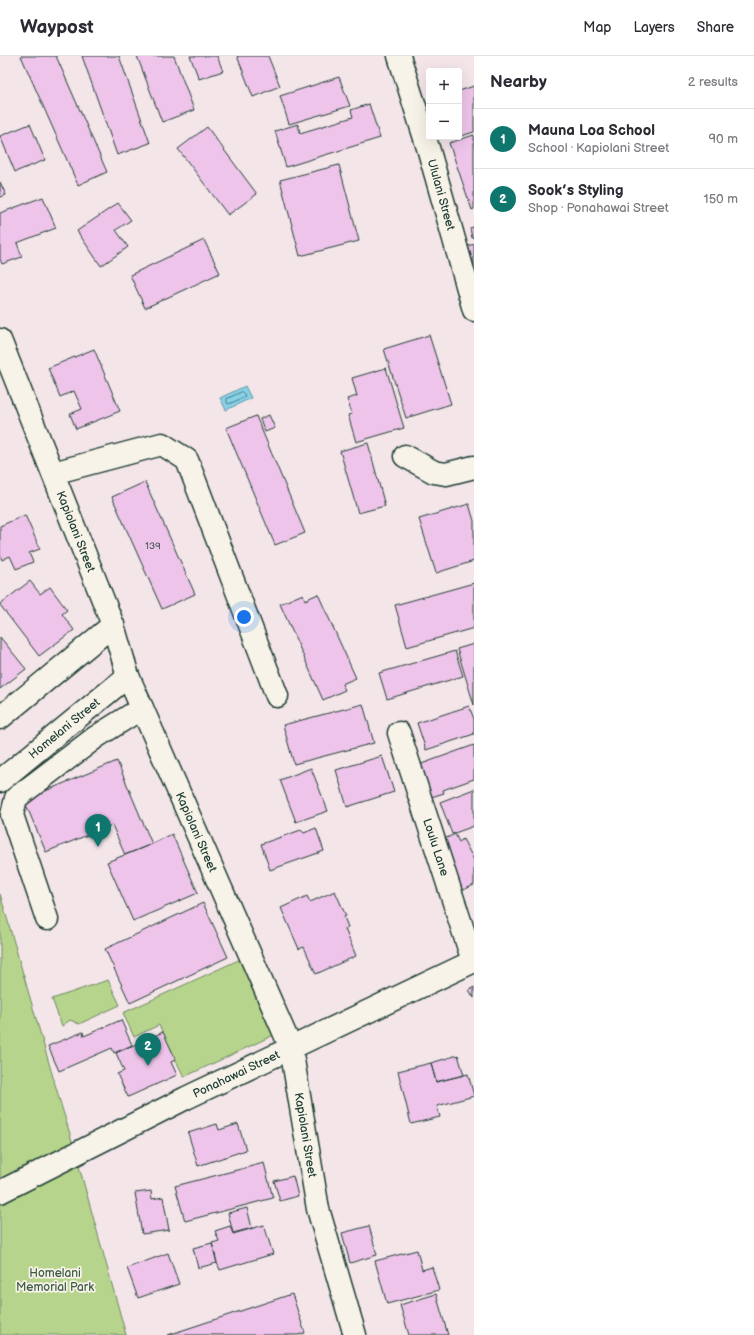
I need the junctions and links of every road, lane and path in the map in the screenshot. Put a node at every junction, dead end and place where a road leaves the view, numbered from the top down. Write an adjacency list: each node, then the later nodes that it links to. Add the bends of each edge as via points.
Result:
1 (399, 56): 2 (street, Ululani Street)
2 (474, 310)
3 (0, 340): 6 (street, Kapiolani Street)
4 (405, 456): 5 (street, via 434,472 446,474)
5 (474, 467)
6 (53, 473): 7 (street, Kapiolani Street); 9 (street, via 162,444 187,460)
7 (113, 625): 8 (street, Kapiolani Street); 11 (street)
8 (128, 676): 10 (street, Kapiolani Street); 13 (street, Homelani Street)
9 (277, 696)
10 (142, 708): 14 (street, via 96,737 16,798 12,815); 16 (street, Kapiolani Street)
11 (0, 718)
12 (399, 733): 15 (street, Loulu Lane)
13 (0, 781)
14 (47, 919)
15 (473, 961): 16 (street, Ponahawai Street)
16 (291, 1048): 17 (street, Ponahawai Street); 18 (street, Kapiolani Street, via 318,1209)
17 (0, 1192)
18 (355, 1335)

